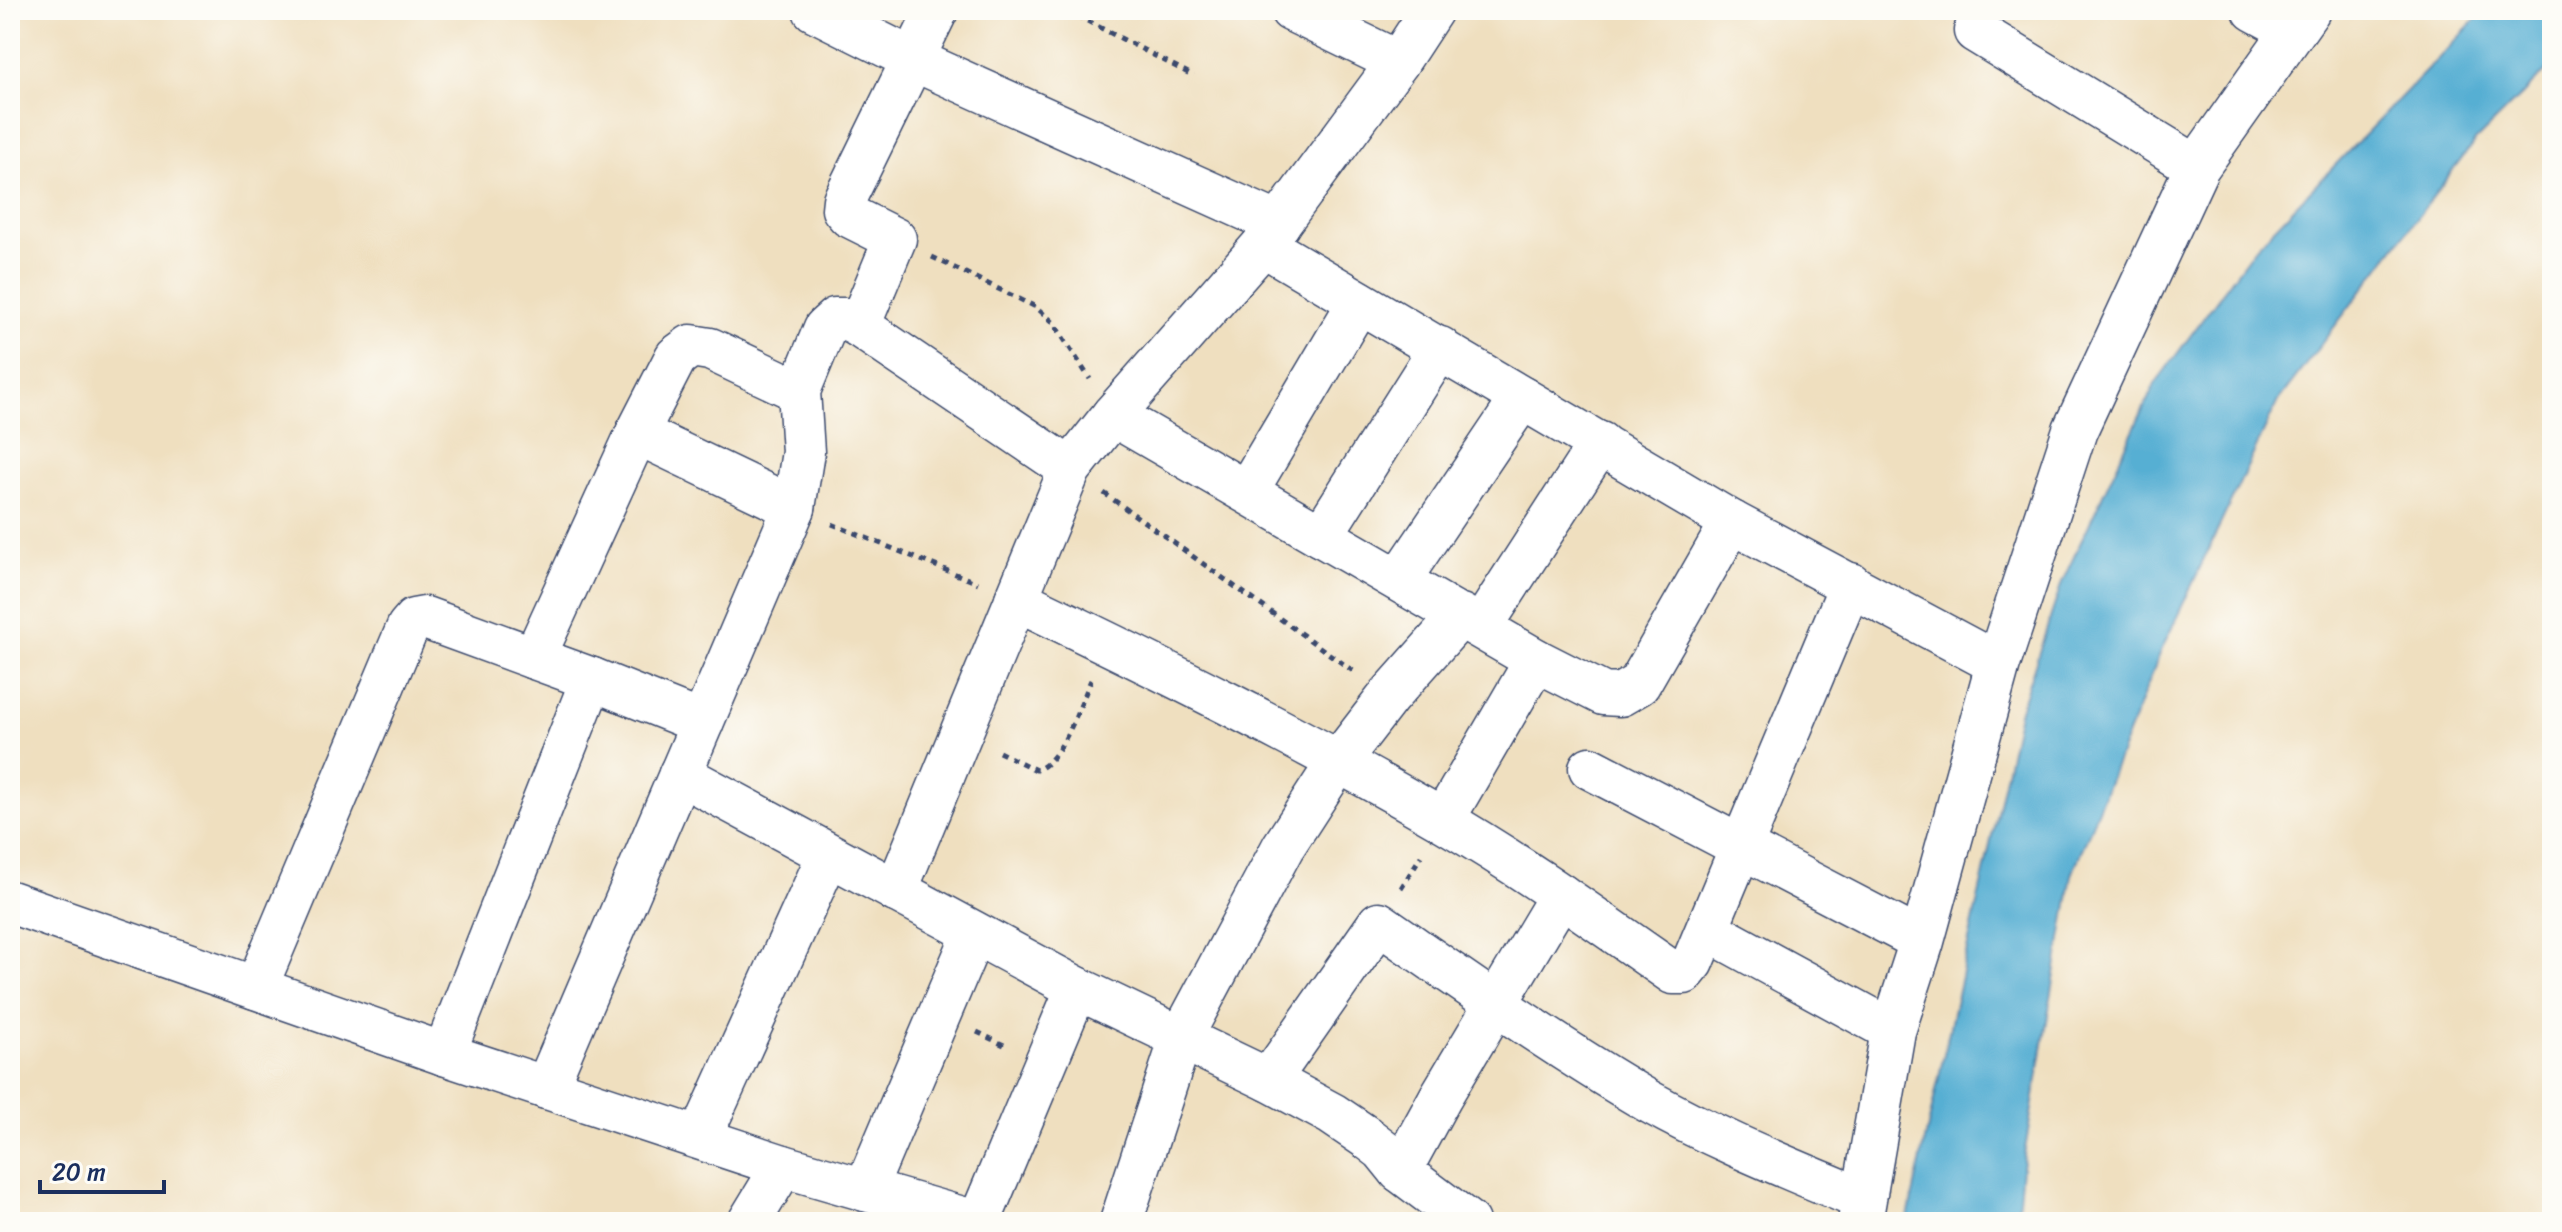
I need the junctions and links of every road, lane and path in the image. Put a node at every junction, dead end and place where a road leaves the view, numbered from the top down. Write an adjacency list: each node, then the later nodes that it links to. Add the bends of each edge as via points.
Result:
1 (814, 10): 9 (street)
2 (937, 10): 9 (street)
3 (1066, 10): 11 (path)
4 (1291, 10): 10 (street)
5 (1432, 10): 10 (street)
6 (2254, 10): 7 (street)
7 (2301, 20): 12 (street)
8 (1975, 31): 12 (street)
9 (912, 59): 13 (street); 14 (street, via 843,209)
10 (1398, 62): 13 (street)
11 (1194, 76)
12 (2197, 167): 35 (street, via 2075,430)
13 (1271, 235): 15 (street); 20 (street)
14 (895, 239): 16 (street); 20 (path, via 1036,307 1053,322)
15 (1359, 302): 17 (street); 24 (street)
16 (859, 326): 18 (street, via 835,319 825,328); 23 (street)
17 (1440, 348): 19 (street); 27 (street)
18 (799, 391): 21 (street, via 710,349 691,346 676,357); 25 (street, via 804,431)
19 (1522, 398): 22 (street); 28 (street)
20 (1113, 415): 23 (street); 24 (street)
21 (637, 433): 25 (street); 33 (street)
22 (1600, 443): 26 (street); 31 (street)
23 (1070, 469): 30 (street); 37 (path)
24 (1247, 491): 27 (street)
25 (794, 508): 30 (path); 38 (street)
26 (1732, 522): 29 (street); 34 (street, via 1639,684 1620,695 1603,694)
27 (1321, 536): 28 (street)
28 (1400, 579): 31 (street)
29 (1851, 584): 35 (street); 44 (street)
30 (1016, 599): 32 (street); 39 (street)
31 (1471, 621): 34 (street); 37 (street)
32 (1107, 643): 39 (path, via 1058,753 1046,767 1036,770); 40 (street)
33 (534, 658): 36 (street); 53 (street, via 425,618 408,627)
34 (1536, 660): 43 (street)
35 (1998, 664): 52 (street)
36 (592, 679): 38 (street); 59 (street)
37 (1389, 696): 40 (street)
38 (702, 723): 42 (street)
39 (962, 734): 46 (street)
40 (1338, 762): 43 (street); 58 (street, via 1283,847)
41 (1590, 768): 44 (street)
42 (680, 774): 45 (street); 62 (street)
43 (1443, 820): 47 (street); 49 (path)
44 (1743, 849): 50 (street); 52 (street)
45 (828, 856): 46 (street); 63 (street)
46 (896, 891): 51 (street)
47 (1561, 895): 50 (street, via 1673,973 1684,973 1693,962); 55 (street)
48 (10, 902): 53 (street)
49 (1379, 923): 55 (street); 61 (street)
50 (1708, 930): 57 (street)
51 (974, 933): 54 (street); 56 (street)
52 (1922, 941): 57 (street)
53 (256, 988): 59 (street)
54 (1077, 988): 58 (street); 60 (street)
55 (1496, 1003): 65 (street); 67 (street, via 1649,1101)
56 (939, 1014): 60 (path); 66 (street)
57 (1893, 1031): 67 (street)
58 (1181, 1038): 61 (street); 70 (street)
59 (444, 1054): 62 (street)
60 (1045, 1065): 69 (street)
61 (1269, 1080): 65 (street, via 1366,1137)
62 (546, 1088): 63 (street)
63 (700, 1138): 64 (street)
64 (783, 1166): 66 (street); 68 (street)
65 (1400, 1171): 71 (street)
66 (865, 1190): 69 (street)
67 (1862, 1211)
68 (749, 1222)
69 (978, 1222)
70 (1121, 1222)
71 (1468, 1222)

